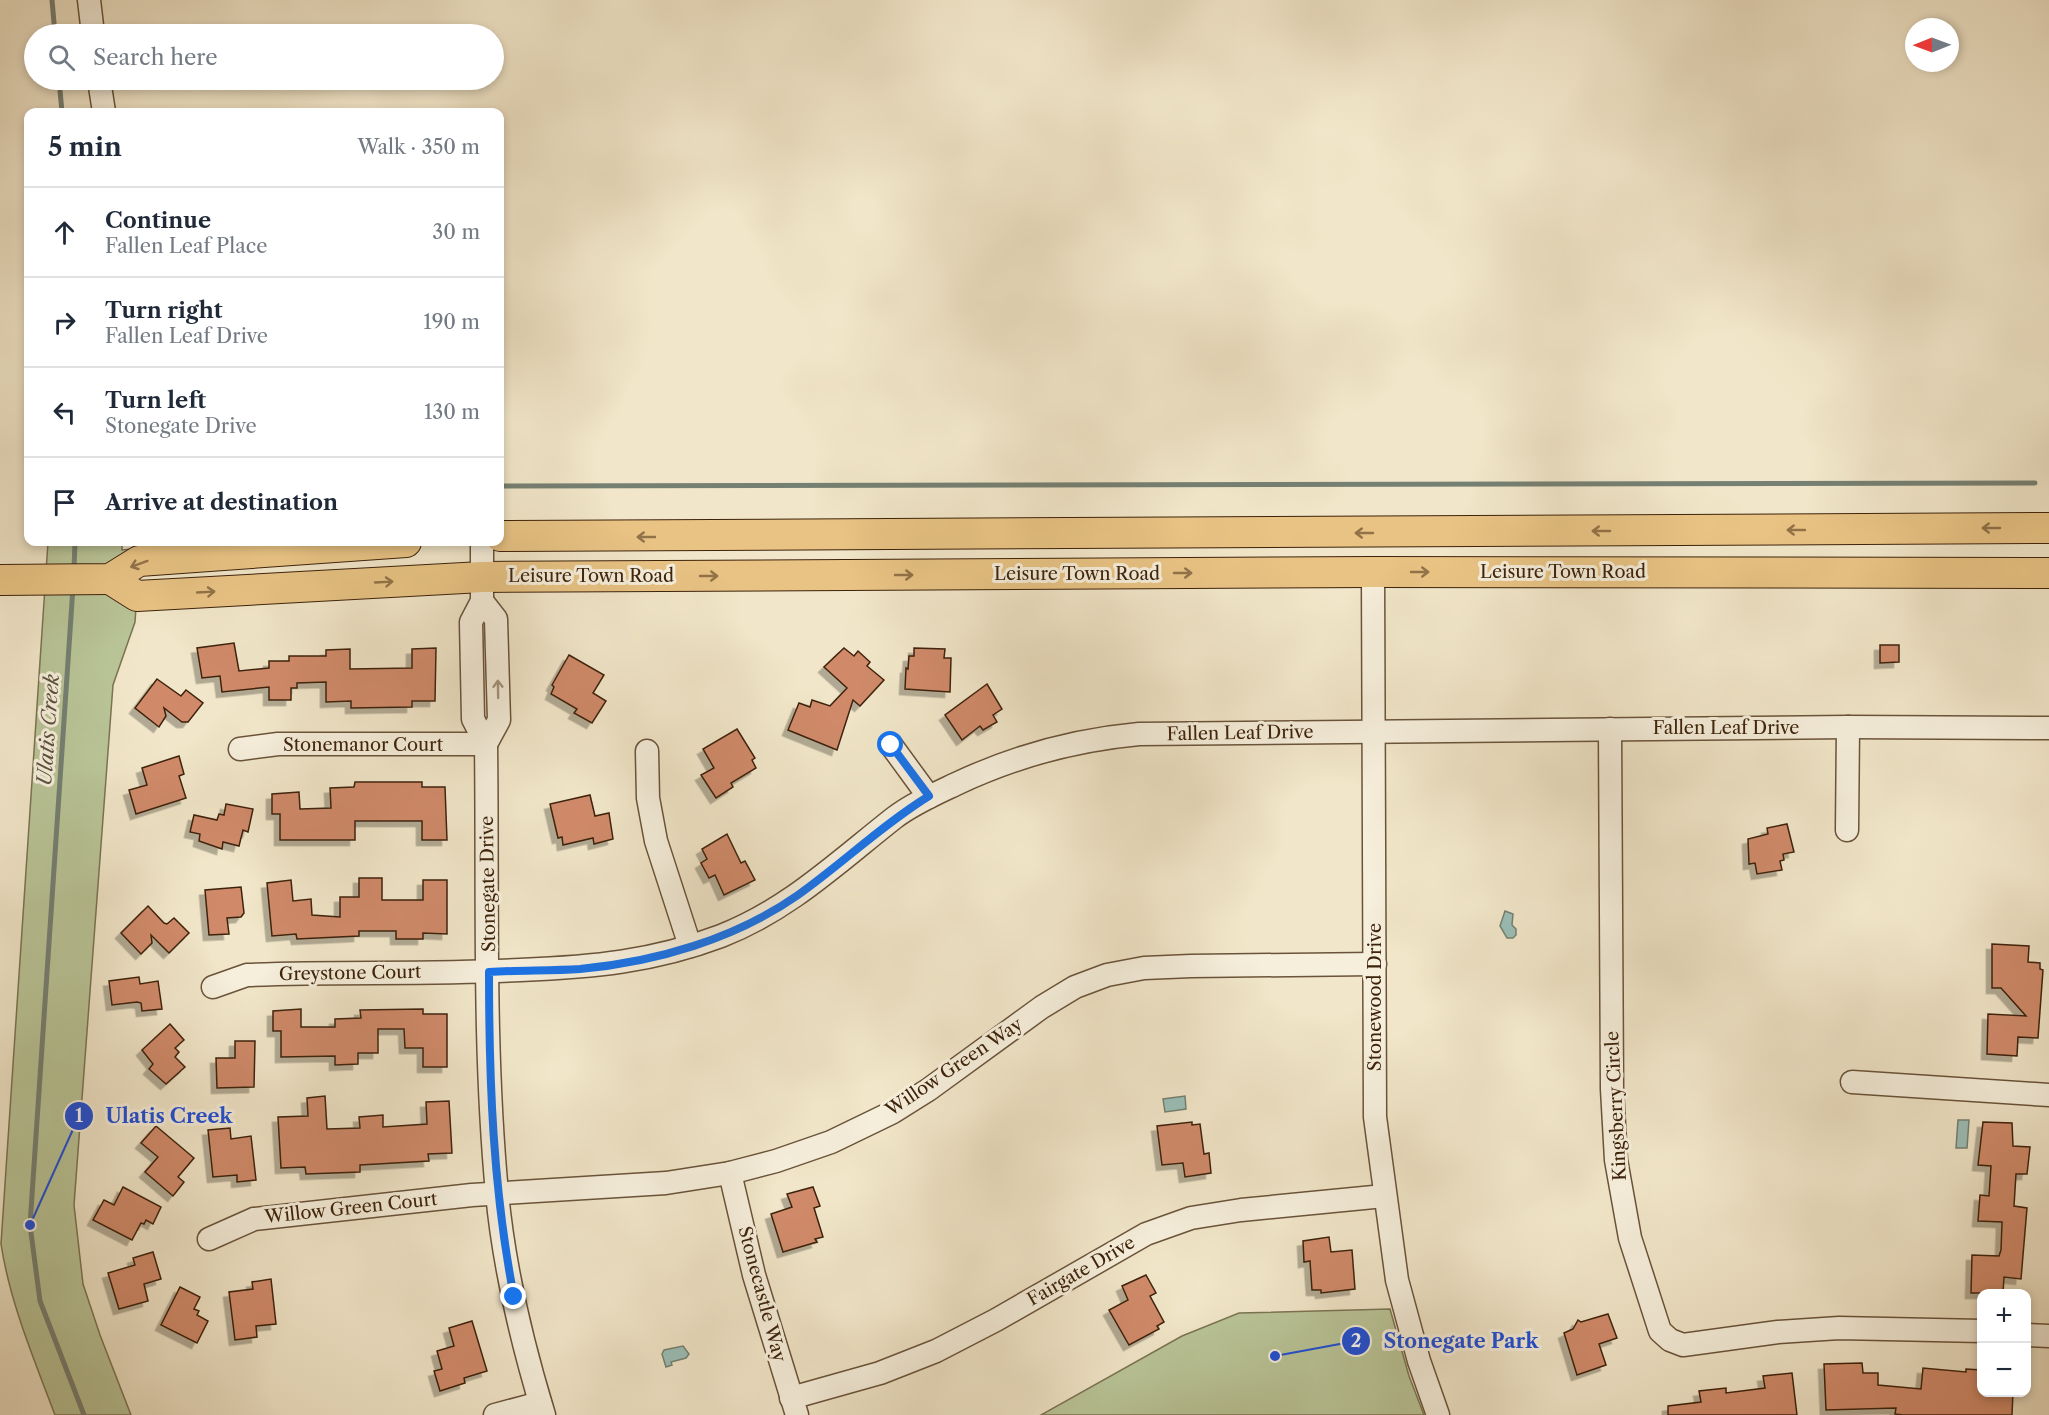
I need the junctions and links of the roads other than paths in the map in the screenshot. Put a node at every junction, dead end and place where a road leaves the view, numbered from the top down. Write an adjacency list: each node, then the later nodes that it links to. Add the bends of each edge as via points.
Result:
1 (89, 0): 2 (street)
2 (92, 24)
3 (101, 90): 4 (street)
4 (103, 108)
5 (2049, 528): 6 (main road, one-way to 6)
6 (504, 536)
7 (280, 546): 9 (main road)
8 (482, 546): 14 (street, Stonegate Drive)
9 (185, 549): 12 (main road, one-way to 12, via 139,561)
10 (1373, 572): 11 (main road, Leisure Town Road, one-way to 11); 14 (main road, Leisure Town Road, one-way to 10); 18 (street, Stonewood Drive)
11 (2049, 573)
12 (110, 579): 13 (main road); 14 (main road, Leisure Town Road, one-way to 14, via 137,596)
13 (13, 580)
14 (482, 589): 19 (street, Stonegate Drive, via 471,622 473,719)
15 (1848, 727): 16 (street, Fallen Leaf Drive); 17 (street, Fallen Leaf Drive); 24 (street)
16 (2049, 728)
17 (1610, 729): 18 (street, Fallen Leaf Drive); 35 (street, Kingsberry Circle, via 1612,1089 1616,1160 1630,1238 1660,1331 1683,1345 1839,1328)
18 (1374, 731): 23 (street, Fallen Leaf Drive, via 1102,737 994,766); 26 (street, Stonewood Drive)
19 (486, 744): 21 (street, Stonemanor Court, via 278,744); 27 (street, Stonegate Drive)
20 (891, 745): 23 (street)
21 (240, 749)
22 (647, 751): 25 (street, via 648,798 656,841)
23 (929, 796): 25 (street, Fallen Leaf Drive, via 894,818 796,896 760,918)
24 (1846, 830)
25 (690, 946): 27 (street, Fallen Leaf Drive, via 618,964)
26 (1376, 964): 31 (street, Willow Green Way, via 1179,966 1107,975 1075,987 1042,1007 893,1112 831,1142); 33 (street, Stonewood Drive, via 1375,1118)
27 (489, 972): 28 (street, Greystone Court, via 248,975); 32 (street, Stonegate Drive, via 489,1076)
28 (213, 987)
29 (1852, 1082): 30 (street)
30 (2049, 1095)
31 (730, 1173): 32 (street, Willow Green Way, via 666,1183); 38 (street, Stonecastle Way, via 754,1275)
32 (497, 1194): 34 (street, Willow Green Court, via 254,1219); 39 (street, Stonegate Drive, via 514,1297)
33 (1384, 1196): 38 (street, Fairgate Drive, via 1241,1209 1191,1218 1146,1234 936,1351); 41 (street, Stonewood Drive, via 1397,1280)
34 (209, 1239)
35 (1977, 1332)
36 (2031, 1335): 37 (street)
37 (2049, 1336)
38 (794, 1406)
39 (542, 1409): 40 (street)
40 (495, 1415)
41 (1438, 1415)

